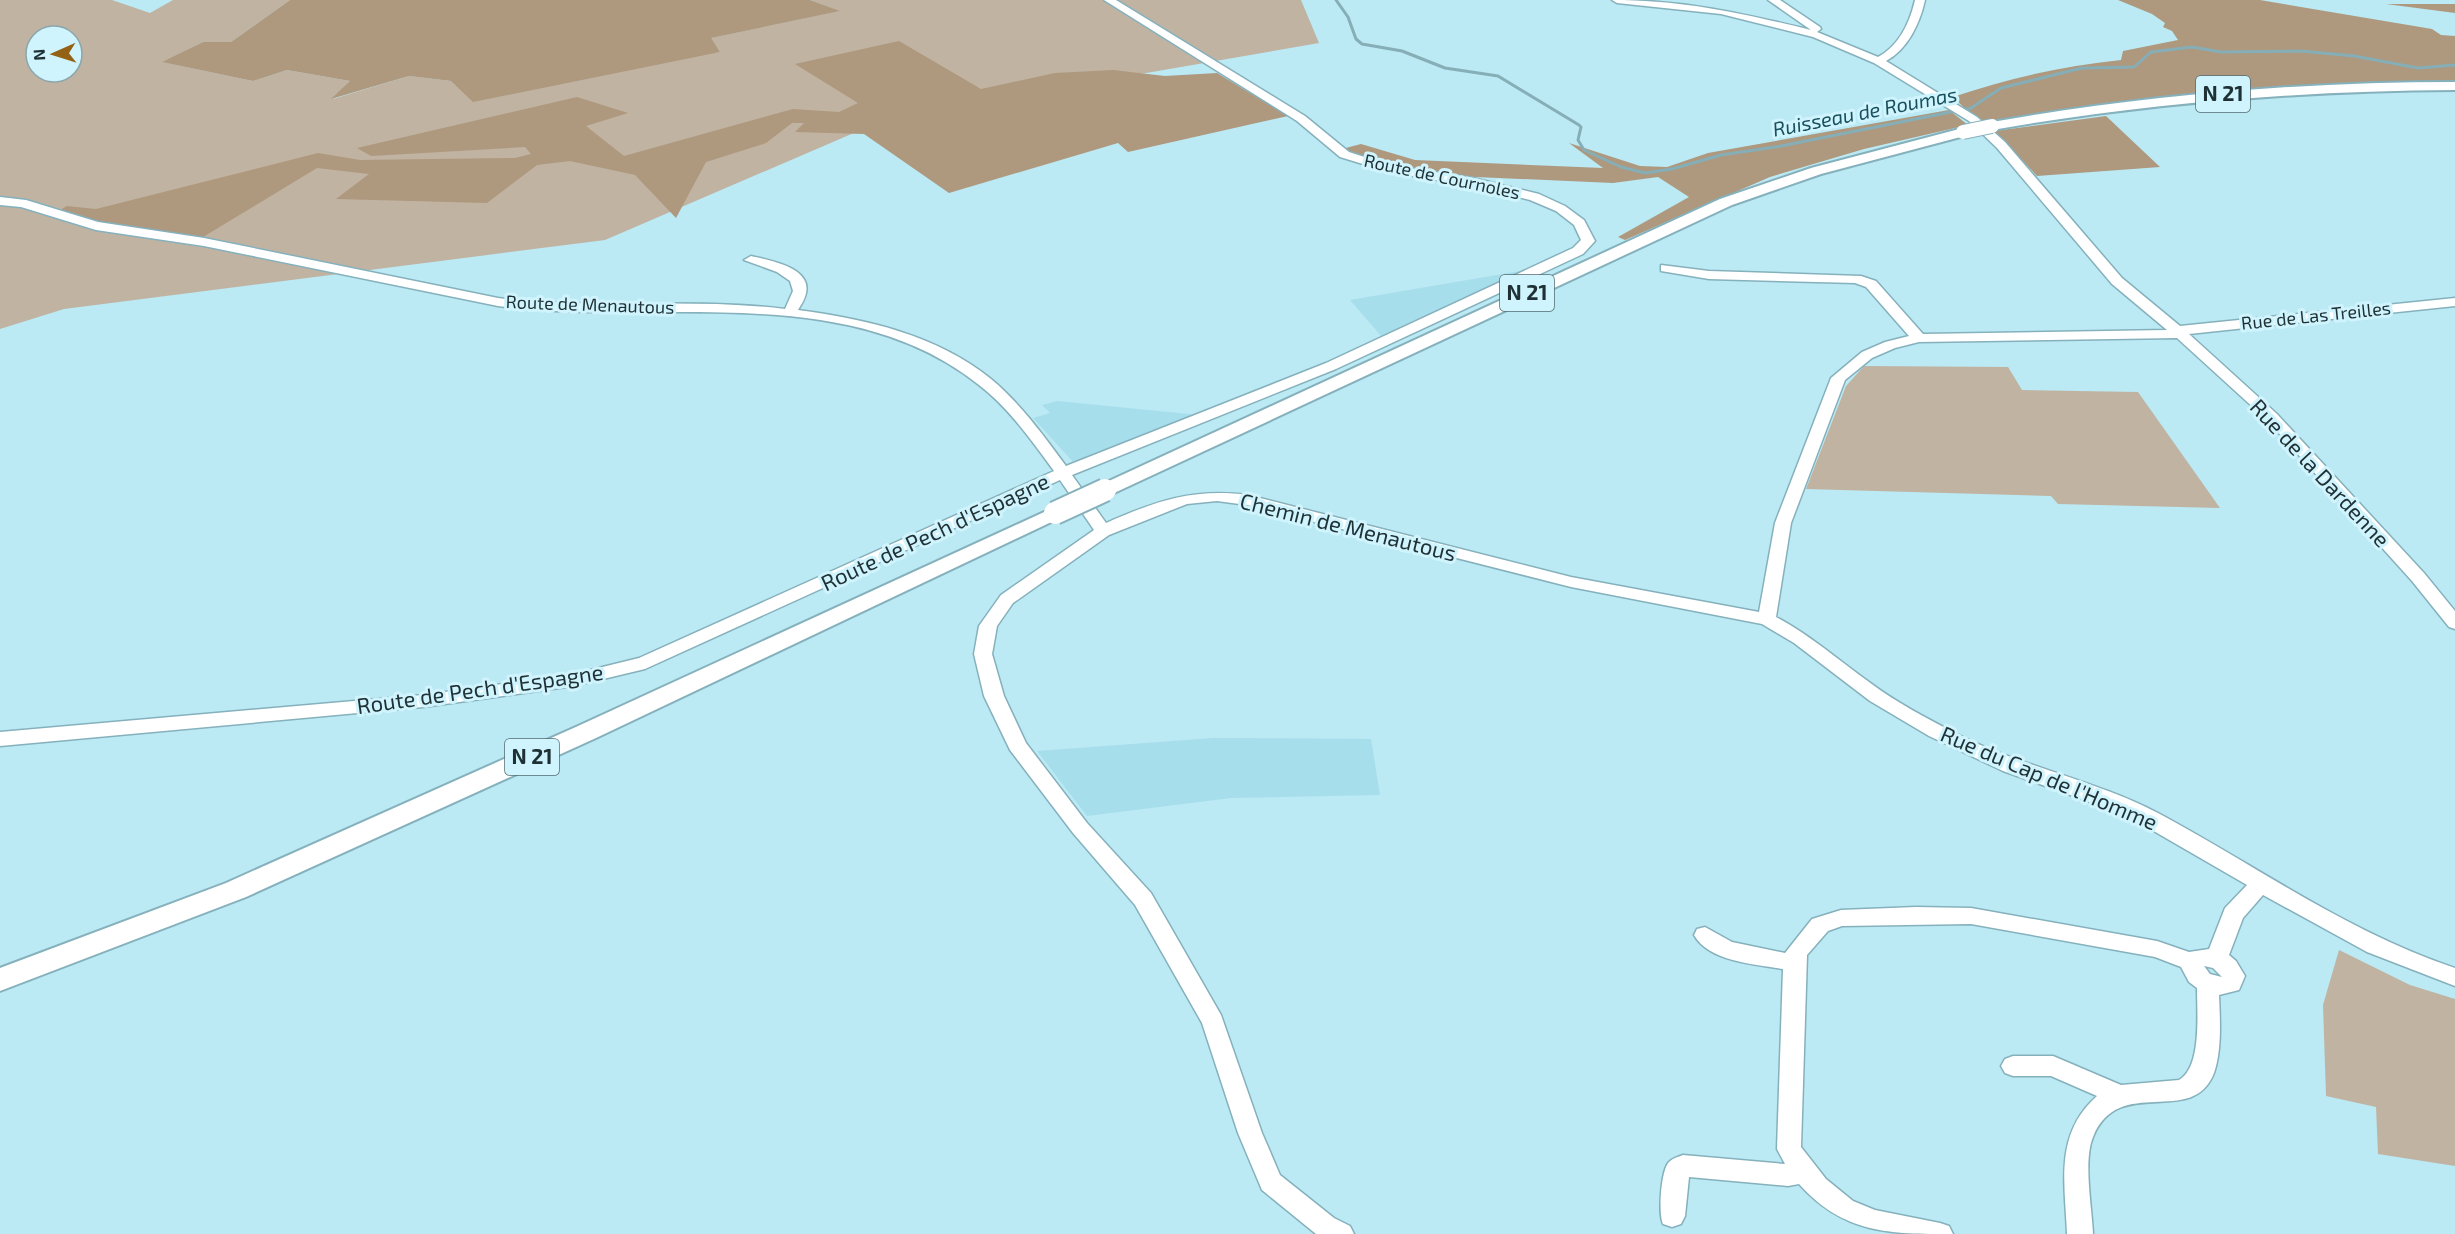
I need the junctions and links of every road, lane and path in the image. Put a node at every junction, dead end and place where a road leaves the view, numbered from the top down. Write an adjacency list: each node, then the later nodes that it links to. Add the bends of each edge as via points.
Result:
1 (1109, 0): 15 (street, Route de Cournoles, via 1312,126 1332,150 1395,170 1474,180 1512,190 1557,207 1575,219 1587,231 1588,241 1578,251 1331,366)
2 (1617, 0): 5 (street, via 1720,11)
3 (1773, 0): 5 (street, via 1815,29)
4 (1920, 0): 6 (street, via 1918,16 1888,57)
5 (1817, 35): 6 (street, Rue de la Dardenne)
6 (1878, 61): 13 (street, Rue de la Dardenne, via 1973,119 2001,145 2117,281)
7 (2455, 86): 26 (main road, N 21, bridge, via 2300,89 2121,105 1963,132 1816,171 1726,202 588,732 236,890)
8 (0, 201): 12 (street, Route de Menautous, via 22,203 96,226 204,242 498,302 536,307)
9 (751, 260): 12 (street, via 795,278 800,291)
10 (1666, 268): 14 (street, via 1709,275 1856,279 1871,285)
11 (2455, 302): 13 (street, Rue de Las Treilles)
12 (790, 313): 15 (street, Route de Menautous, via 895,332 942,353 983,380 1026,421)
13 (2178, 332): 14 (street, Rue de Las Treilles); 18 (street, Rue de la Dardenne, via 2272,417)
14 (1919, 338): 17 (street, via 1867,355 1839,378 1783,523)
15 (1063, 473): 16 (street, Route de Menautous); 19 (street, Route de Pech d'Espagne, via 645,663 574,680 423,701)
16 (1104, 531): 17 (street, Chemin de Menautous, via 1185,499 1217,496 1248,500 1571,582); 32 (street, Chemin de Menautous, via 1007,599 988,626 983,654 994,696 1017,745 1080,828 1143,899 1176,956 1213,1022 1250,1133 1271,1182 1325,1226)
17 (1767, 619): 20 (street, Rue du Cap de l'Homme, via 1803,639 1877,699 1948,739 2149,817)
18 (2455, 623)
19 (0, 739)
20 (2261, 883): 22 (street, via 2233,914); 25 (street, Rue du Cap de l'Homme, via 2366,943 2423,968)
21 (1706, 935): 24 (street, via 1726,949)
22 (2216, 959): 23 (street, via 2202,957); 27 (street, via 2228,966 2233,980 2221,987)
23 (2193, 962): 24 (street, via 2157,949 2031,925 1971,916 1916,915 1841,918 1820,925 1796,952); 27 (street, via 2196,975)
24 (1794, 963): 30 (street, via 1789,1149)
25 (2455, 977)
26 (0, 980)
27 (2208, 983): 29 (street, via 2208,1031 2201,1075 2180,1090)
28 (2013, 1066): 29 (street, via 2053,1066)
29 (2119, 1095): 34 (street, via 2085,1125 2079,1142)
30 (1804, 1173): 31 (street, via 1683,1166 1677,1170); 33 (street, via 1819,1191 1853,1214)
31 (1672, 1216)
32 (1341, 1234)
33 (1941, 1234)
34 (2080, 1234)

